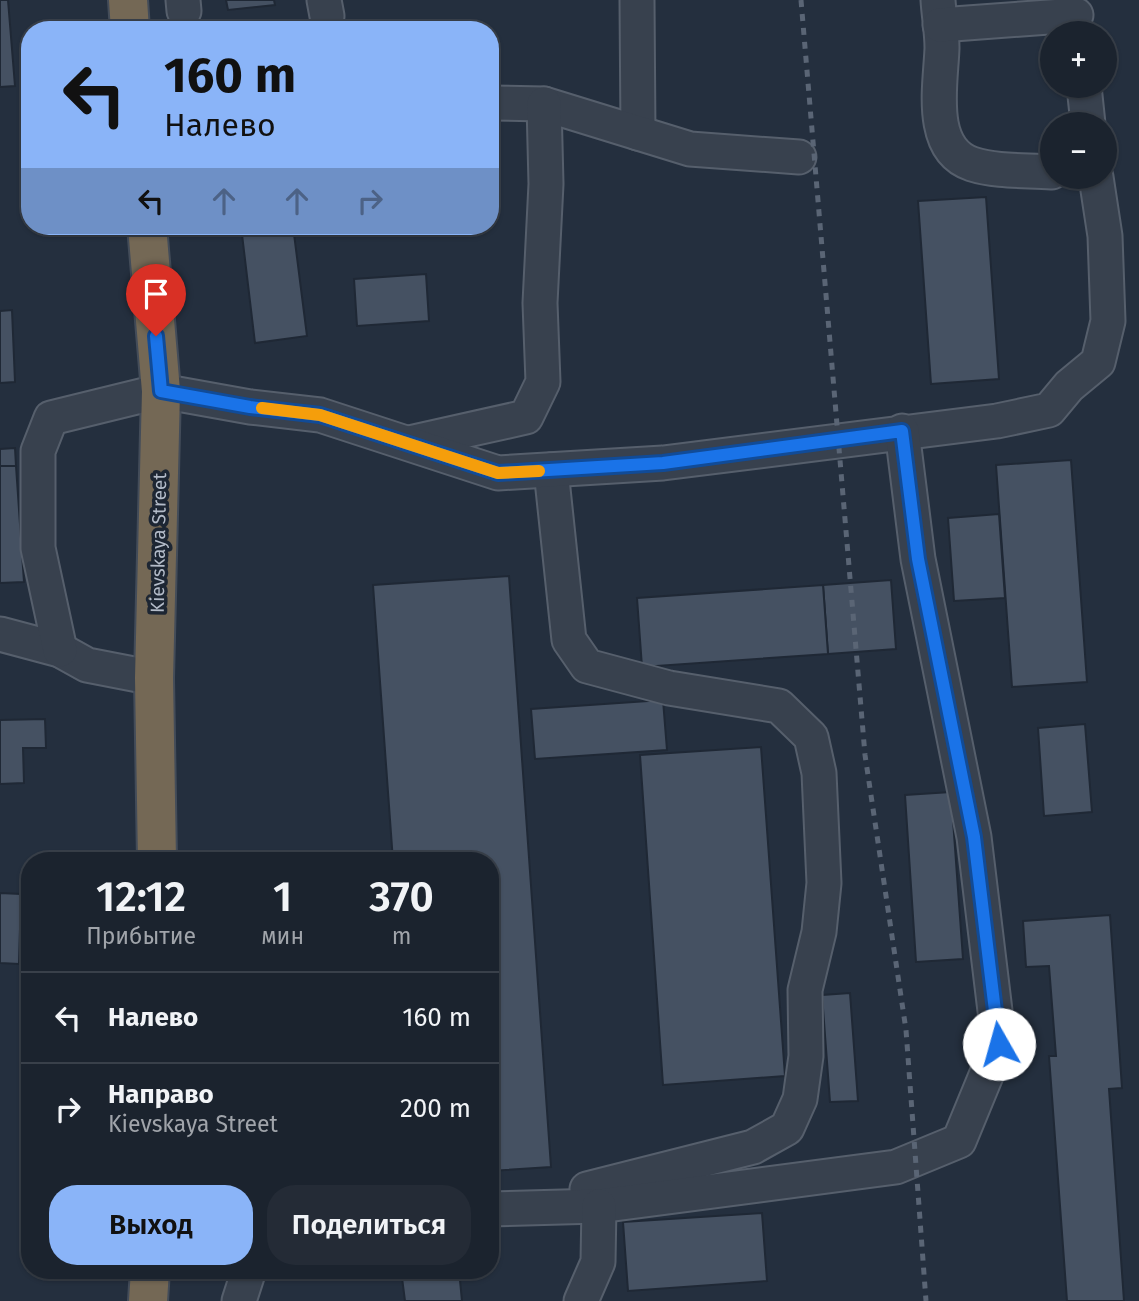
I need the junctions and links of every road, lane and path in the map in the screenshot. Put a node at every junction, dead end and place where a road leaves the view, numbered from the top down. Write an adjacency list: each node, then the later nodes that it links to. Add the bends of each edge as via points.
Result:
1 (128, 0): 5 (highway)
2 (637, 0): 8 (lane)
3 (939, 12): 4 (lane); 10 (lane, via 942,47 937,111 953,151 970,163)
4 (1076, 16)
5 (129, 21)
6 (499, 103): 7 (lane)
7 (544, 104): 8 (lane); 15 (lane, via 543,382 526,417)
8 (638, 133): 9 (lane, via 690,149)
9 (799, 157)
10 (1040, 171)
11 (1098, 189): 14 (lane, via 1105,236 1108,321 1098,362 1049,410 997,421)
12 (148, 235): 13 (highway, Kievskaya Street)
13 (161, 391): 15 (lane, via 320,415); 18 (lane, via 51,418 38,451 38,548); 19 (highway, Kievskaya Street)
14 (902, 431): 16 (lane, via 663,463); 21 (lane, via 918,559 974,837 999,1044 959,1141 896,1167)
15 (409, 443): 16 (lane, via 498,473)
16 (551, 470): 22 (lane, via 569,640 587,666 611,674 779,706 811,737 818,773 824,883 805,990 806,1056 800,1099 787,1128 753,1147)
17 (0, 634): 18 (lane)
18 (60, 650): 19 (lane, via 87,665)
19 (154, 678): 20 (highway, Kievskaya Street)
20 (157, 852)
21 (599, 1206): 22 (lane); 27 (lane, via 598,1262)
22 (506, 1208)
23 (149, 1279): 25 (highway)
24 (246, 1279): 26 (lane)
25 (148, 1301)
26 (239, 1301)
27 (581, 1301)

